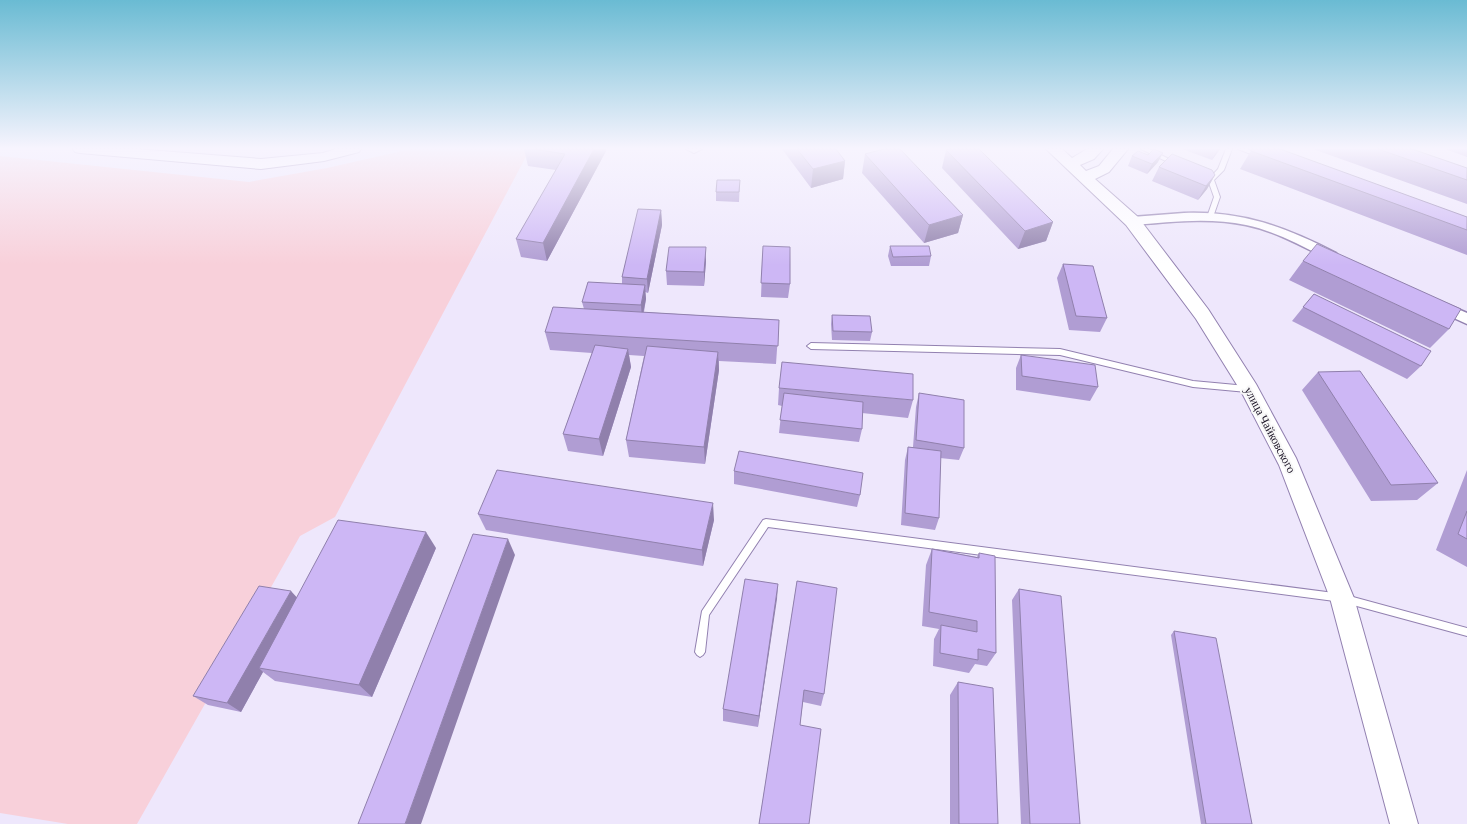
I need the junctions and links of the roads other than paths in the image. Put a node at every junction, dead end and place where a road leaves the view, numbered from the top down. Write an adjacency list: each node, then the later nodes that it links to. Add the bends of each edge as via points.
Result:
1 (1097, 187): 4 (main road, улица Чайковского)
2 (1214, 187): 3 (lane, via 1217,197)
3 (1210, 217): 4 (street); 5 (street, via 1236,219 1261,226)
4 (1132, 220): 9 (main road, улица Чайковского, via 1202,314)
5 (1344, 261)
6 (1423, 298): 7 (street)
7 (1467, 319)
8 (811, 346): 9 (lane, via 1060,352 1193,384)
9 (1249, 389): 10 (main road, улица Чайковского, via 1290,464)
10 (1342, 598): 11 (lane); 12 (lane, via 766,523 704,614); 13 (main road, улица Чайковского)
11 (1467, 632)
12 (700, 652)
13 (1404, 824)

